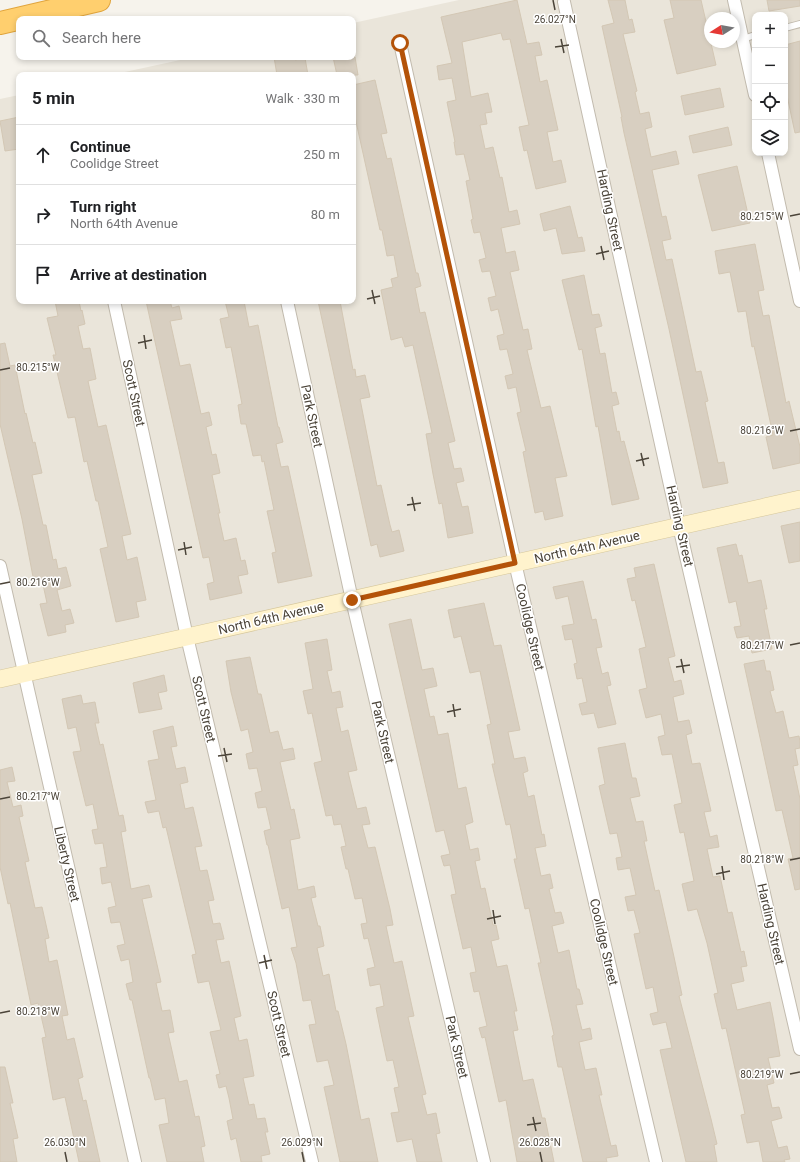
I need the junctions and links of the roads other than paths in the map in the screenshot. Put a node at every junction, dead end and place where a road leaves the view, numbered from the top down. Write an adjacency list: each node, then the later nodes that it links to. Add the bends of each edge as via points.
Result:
1 (99, 0): 4 (highway)
2 (734, 0): 10 (street)
3 (564, 2): 18 (street, Harding Street)
4 (30, 16)
5 (16, 19): 6 (highway)
6 (0, 23)
7 (800, 24): 8 (lane)
8 (788, 27)
9 (752, 36): 10 (lane)
10 (743, 38): 12 (street)
11 (400, 43): 19 (street, Coolidge Street)
12 (753, 84)
13 (769, 156): 14 (street)
14 (800, 301)
15 (115, 304): 22 (street, Scott Street)
16 (288, 304): 21 (street, Park Street)
17 (800, 499): 18 (street, North 64th Avenue)
18 (679, 526): 19 (street, North 64th Avenue); 25 (street, Harding Street)
19 (515, 563): 21 (street, North 64th Avenue); 29 (street, Coolidge Street)
20 (0, 566): 23 (street, Liberty Street)
21 (352, 600): 22 (street, North 64th Avenue); 28 (street, Park Street)
22 (187, 637): 23 (street, North 64th Avenue); 27 (street, Scott Street)
23 (23, 674): 24 (street, North 64th Avenue); 26 (street, Liberty Street)
24 (0, 679)
25 (800, 1049)
26 (135, 1162)
27 (312, 1162)
28 (484, 1162)
29 (656, 1162)

